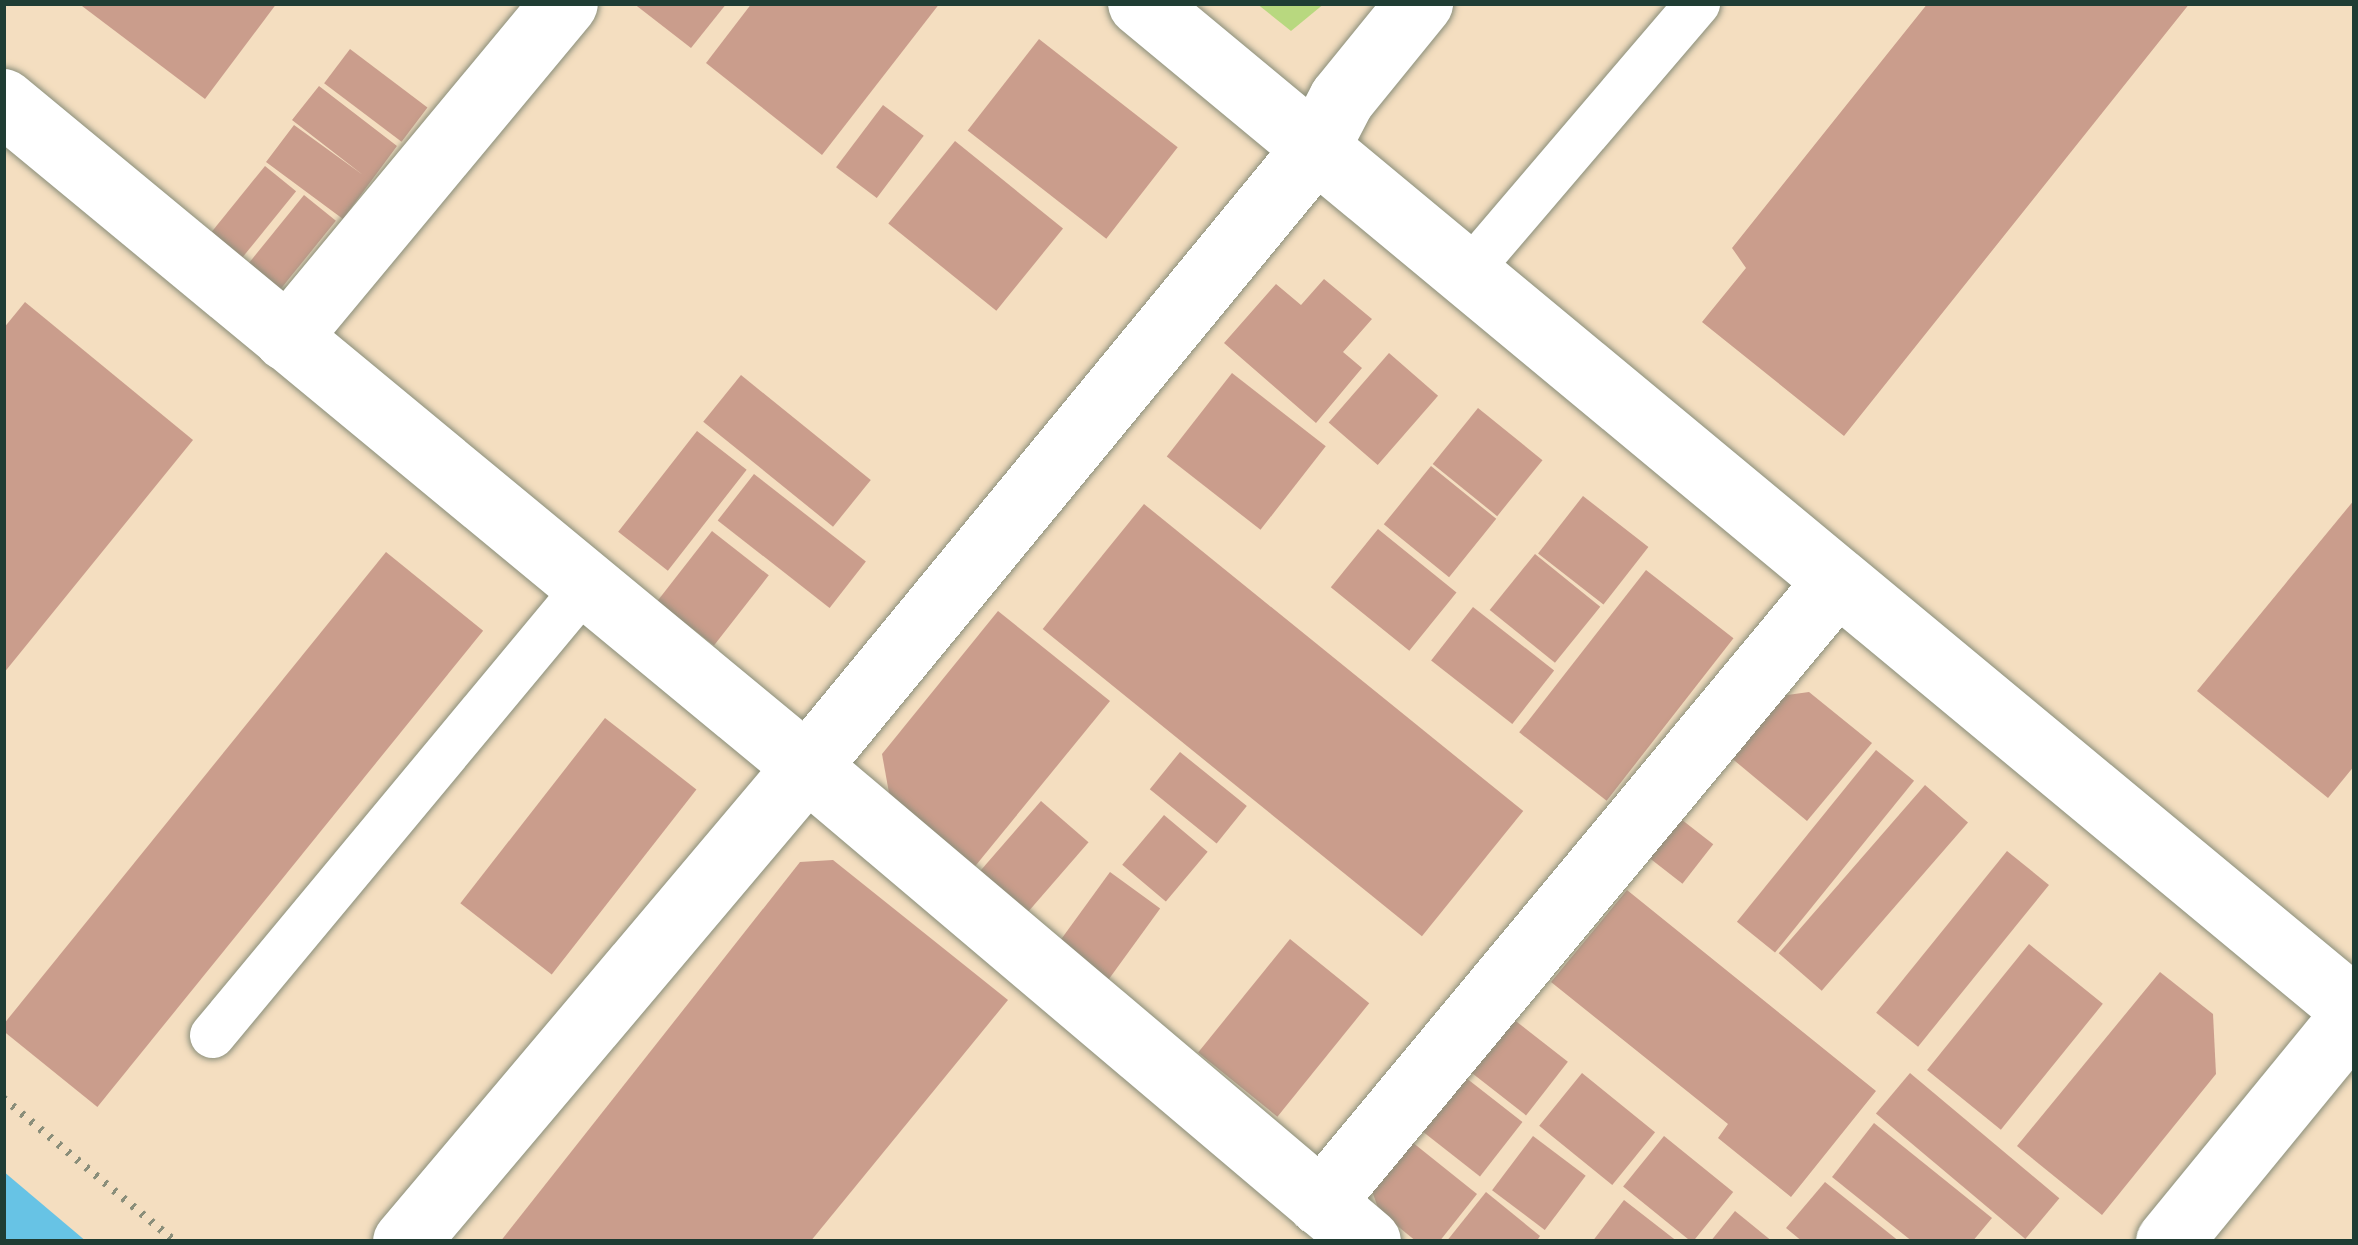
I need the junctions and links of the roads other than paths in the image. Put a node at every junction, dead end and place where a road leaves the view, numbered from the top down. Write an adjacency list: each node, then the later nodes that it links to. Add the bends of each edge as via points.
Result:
1 (566, 3): 8 (street)
2 (1141, 3): 6 (street)
3 (1420, 3): 6 (street, via 1342,99)
4 (1697, 3): 7 (lane)
5 (3, 102): 8 (street)
6 (1317, 147): 7 (street); 11 (street)
7 (1464, 276): 9 (street)
8 (287, 338): 10 (street)
9 (1836, 583): 12 (street); 14 (street)
10 (586, 585): 11 (street); 13 (lane)
11 (807, 767): 14 (street); 15 (street)
12 (2355, 1013): 16 (street)
13 (212, 1035)
14 (1345, 1222)
15 (406, 1242)
16 (2169, 1242)

